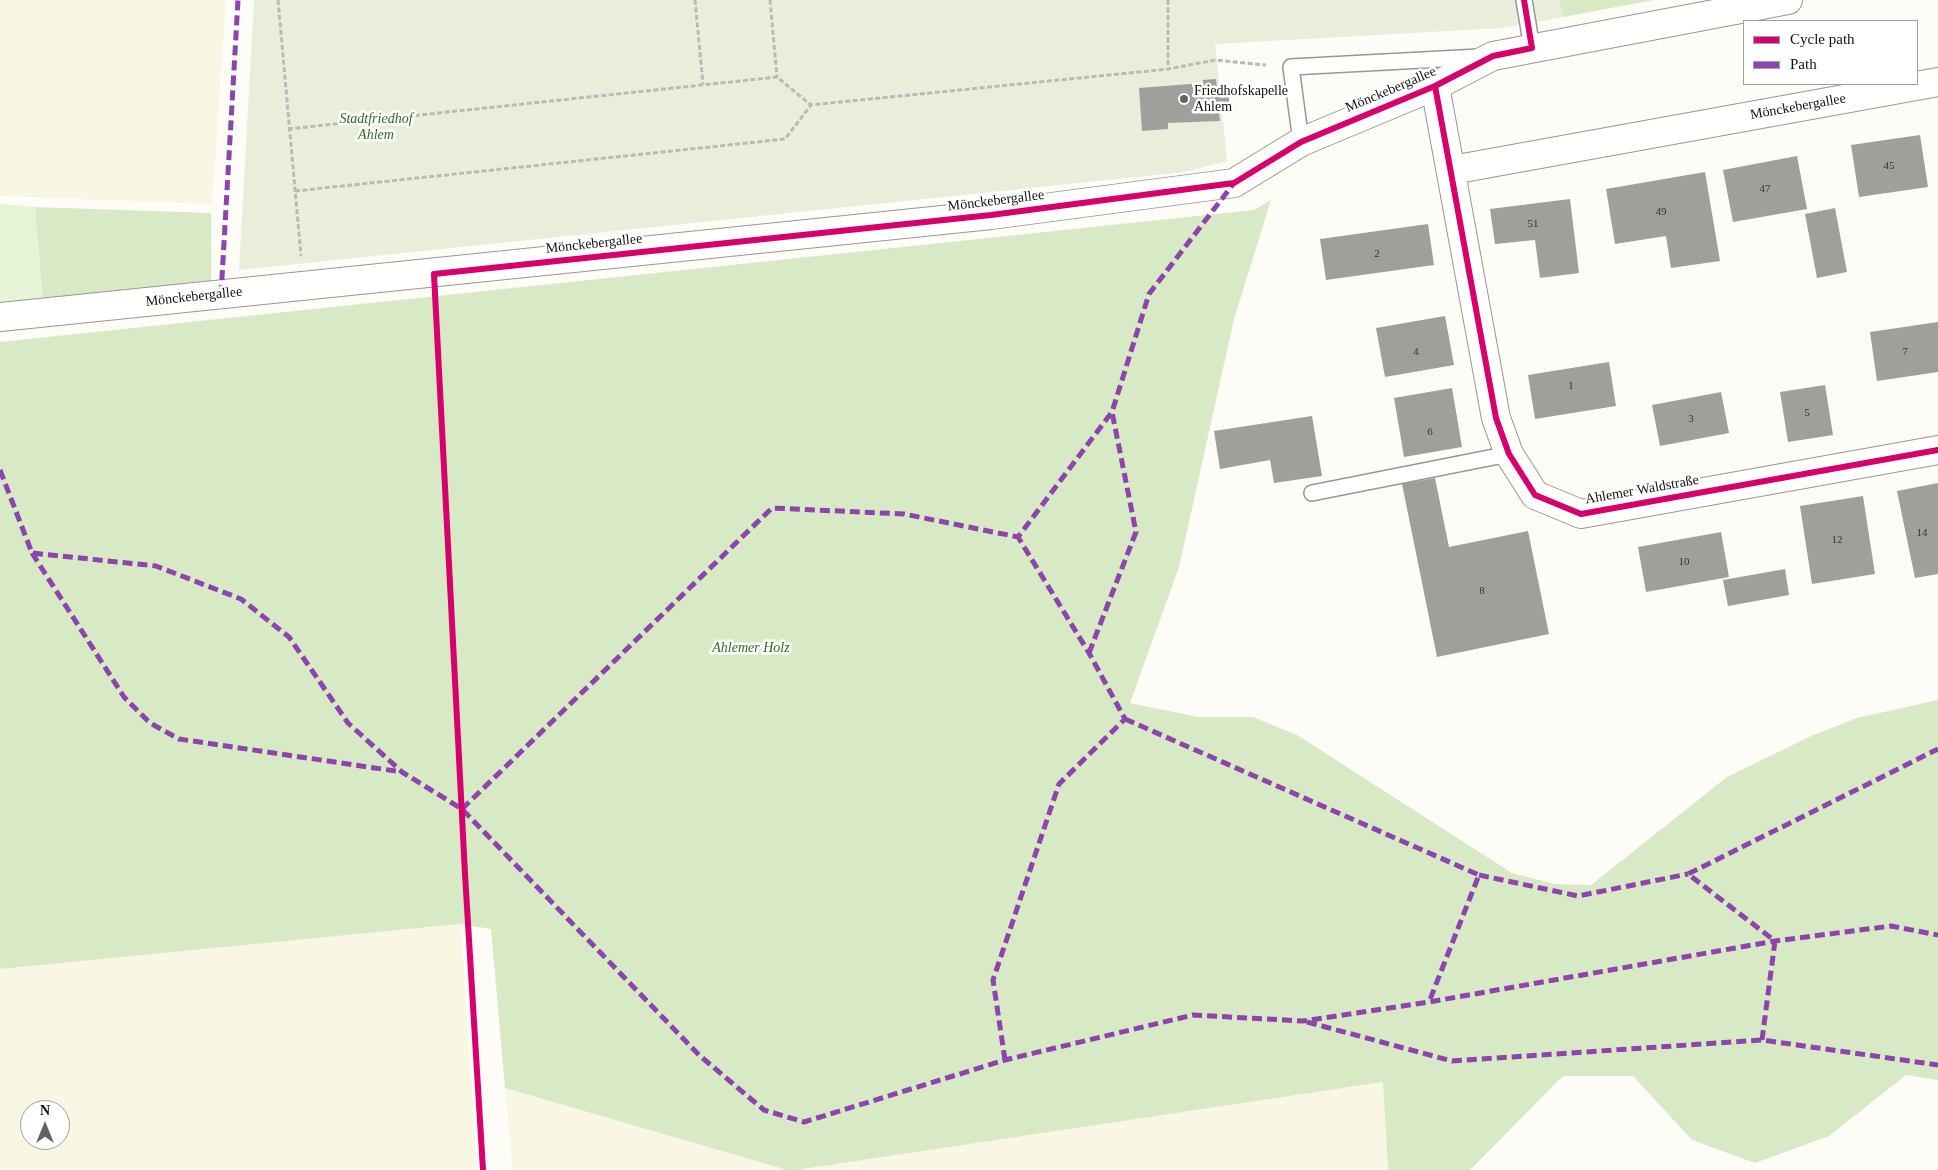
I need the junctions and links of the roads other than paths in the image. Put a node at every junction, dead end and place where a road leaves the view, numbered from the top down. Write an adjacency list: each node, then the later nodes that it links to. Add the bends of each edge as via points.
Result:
1 (1524, 0): 3 (lane)
2 (1788, 0): 3 (street, Mönckebergallee)
3 (1532, 48): 4 (street, Mönckebergallee)
4 (1493, 56): 6 (street, Mönckebergallee); 7 (lane, via 1291,67)
5 (1938, 82): 8 (street, Mönckebergallee)
6 (1436, 86): 7 (street, Mönckebergallee); 8 (street, Ahlemer Waldstraße)
7 (1301, 142): 9 (street, Mönckebergallee, via 1234,183 991,215)
8 (1452, 170): 11 (street, Ahlemer Waldstraße, via 1496,418)
9 (0, 317)
10 (1938, 450): 11 (street, Ahlemer Waldstraße, via 1581,514 1535,495)
11 (1509, 454): 12 (lane)
12 (1312, 493)

